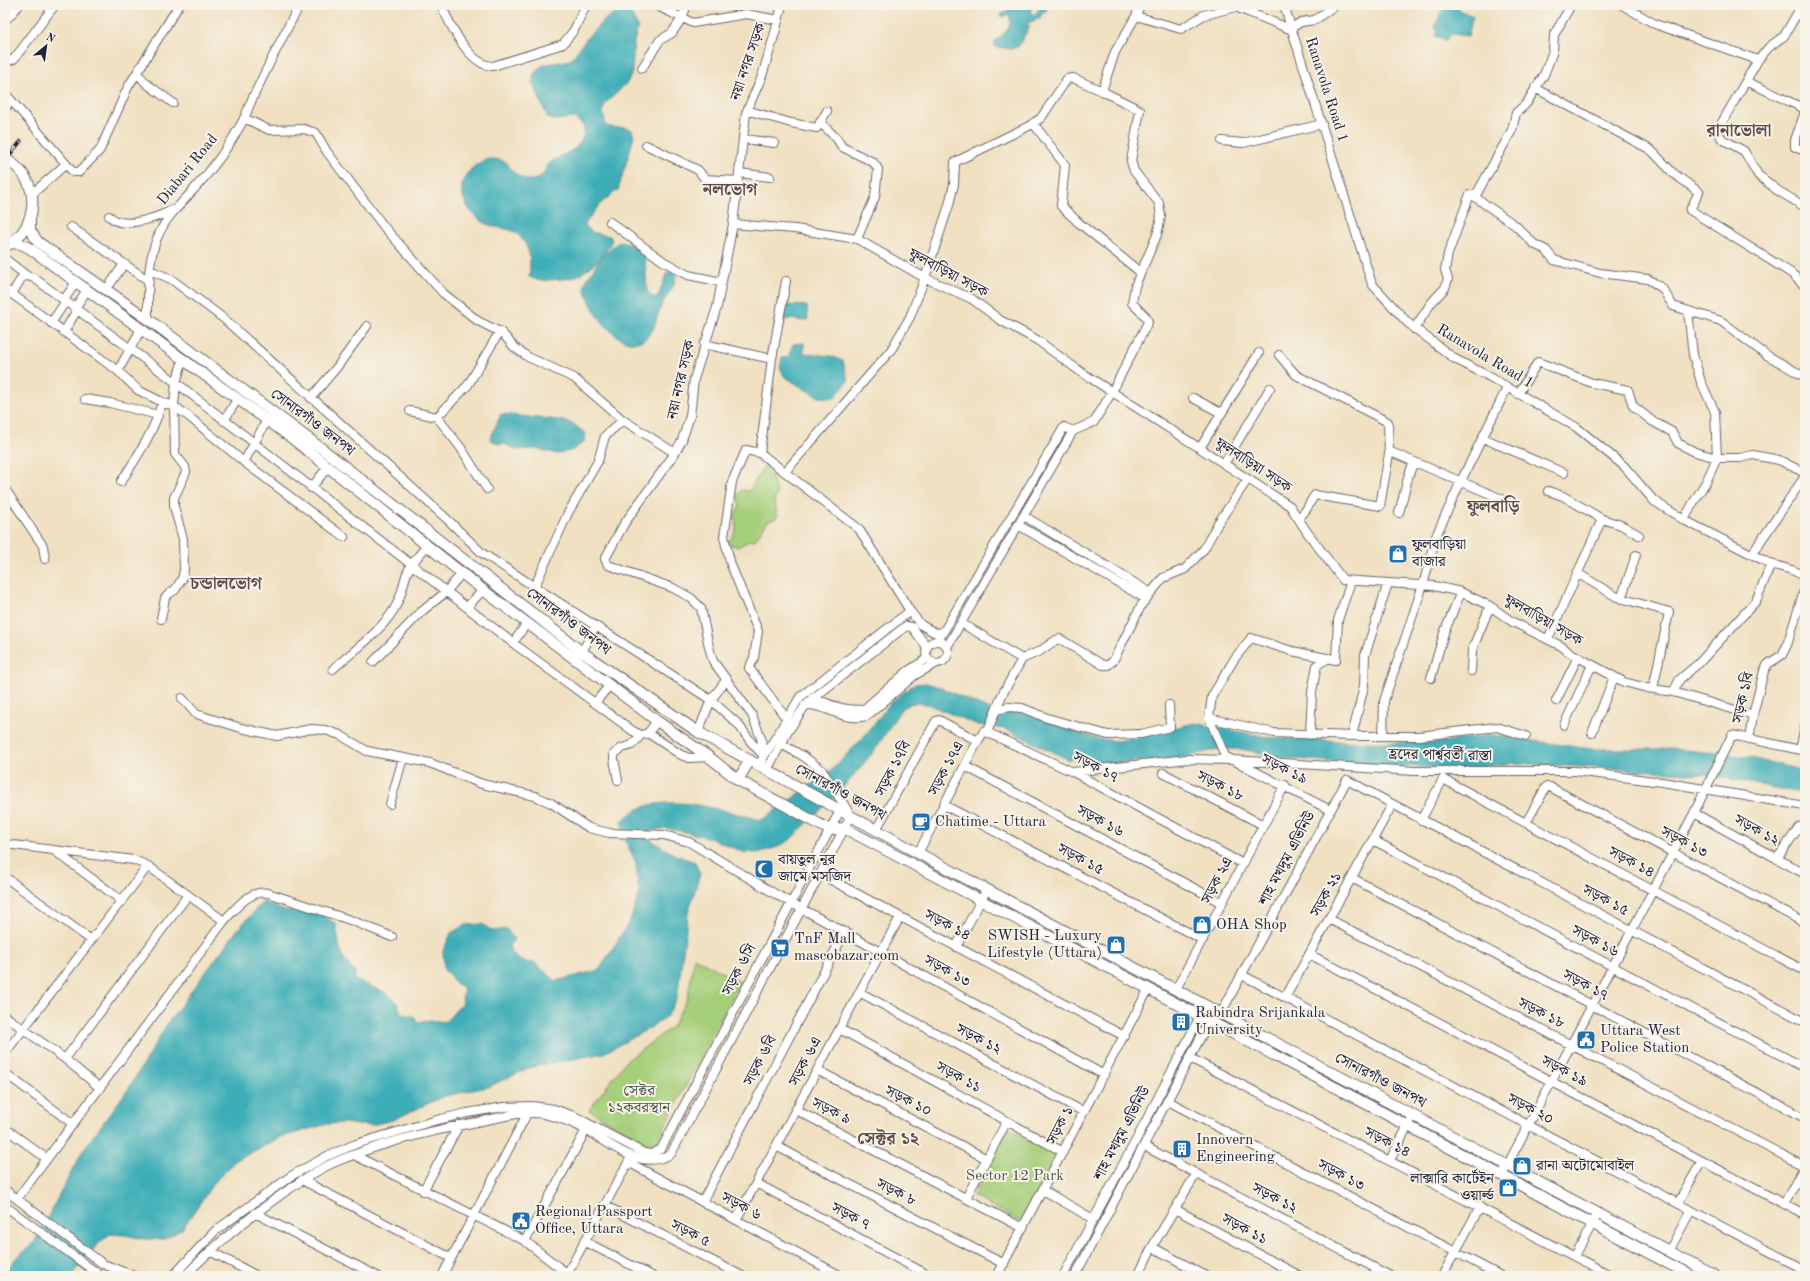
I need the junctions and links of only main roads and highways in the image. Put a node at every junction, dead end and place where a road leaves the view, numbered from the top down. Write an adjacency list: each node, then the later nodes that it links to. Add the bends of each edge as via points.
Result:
1 (5, 158): 2 (main road, সোনারগাঁও জনপথ, via 21,171 28,182 33,208)
2 (30, 221): 3 (main road, সোনারগাঁও জনপথ, via 22,233); 4 (main road, সোনারগাঁও জনপথ, via 30,230 38,242 148,319)
3 (8, 245): 4 (main road, সোনারগাঁও জনপথ, via 21,244 29,248 142,329)
4 (186, 354): 5 (main road, সোনারগাঁও জনপথ, via 321,448 582,652 698,732); 6 (main road, সোনারগাঁও জনপথ, via 238,398 483,590)
5 (750, 760): 6 (main road); 7 (main road, সোনারগাঁও জনপথ, via 918,853)
6 (738, 780): 8 (main road, সোনারগাঁও জনপথ, via 830,830 844,828)
7 (1297, 1054): 8 (main road); 9 (main road, সোনারগাঁও জনপথ)
8 (1292, 1064): 9 (main road, সোনারগাঁও জনপথ)
9 (1410, 1120): 10 (main road, সোনারগাঁও জনপথ, via 1502,1175); 11 (main road, সোনারগাঁও জনপথ, via 1508,1165)
10 (1692, 1276)
11 (1716, 1276)

